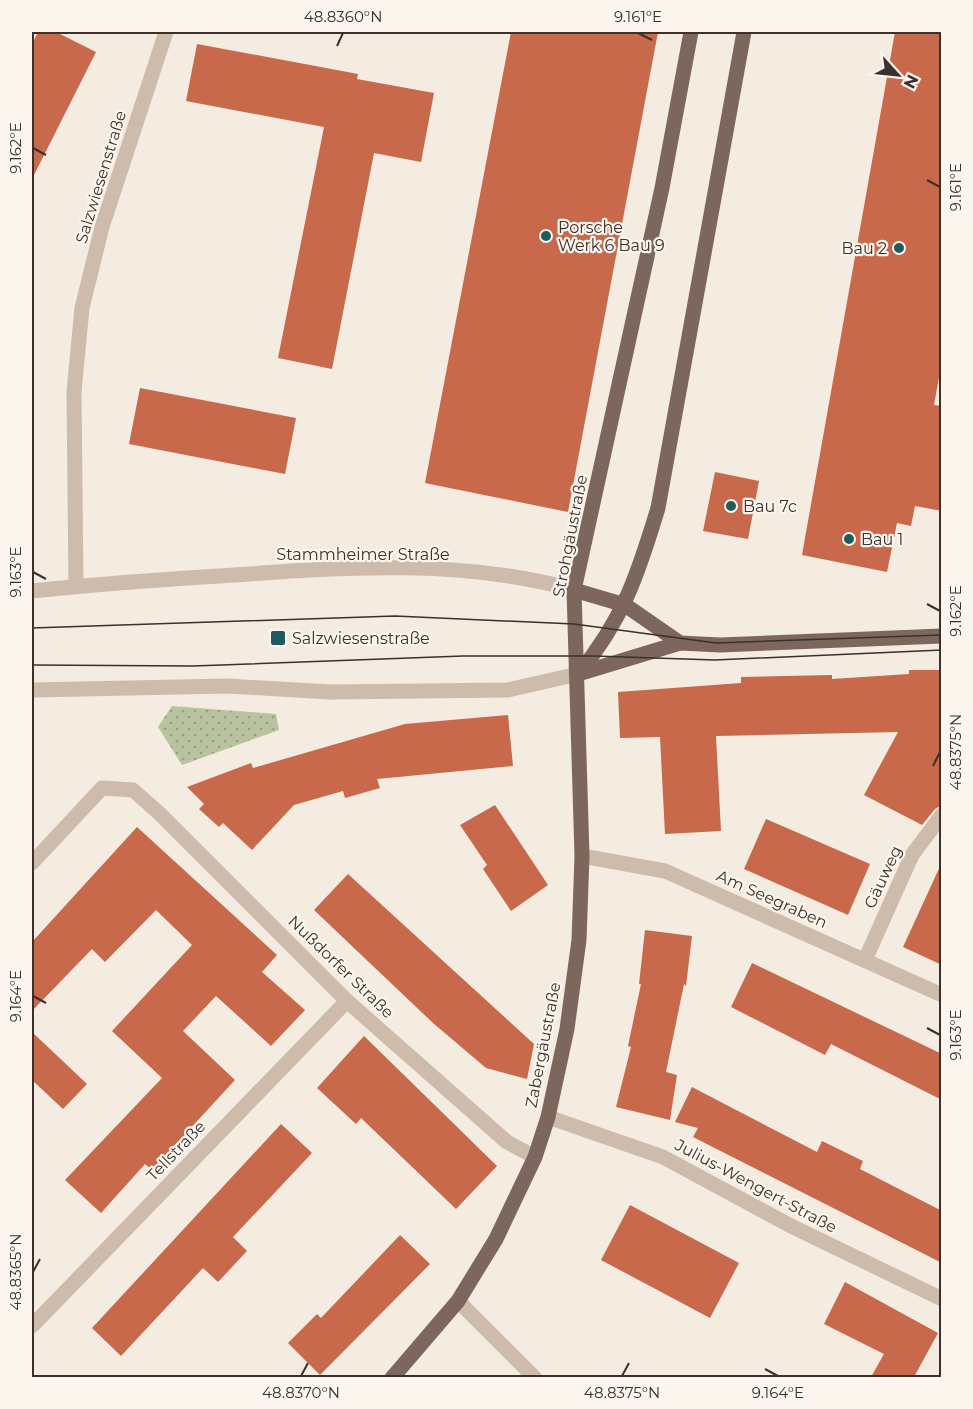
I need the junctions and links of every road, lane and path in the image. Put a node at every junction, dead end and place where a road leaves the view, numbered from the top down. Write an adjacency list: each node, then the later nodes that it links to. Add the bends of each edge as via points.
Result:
1 (166, 32): 4 (street, Salzwiesenstraße, via 102,227 82,308 74,392)
2 (691, 32): 5 (main road, Strohgäustraße, via 662,188)
3 (744, 32): 7 (main road, via 660,498)
4 (76, 586): 5 (street, Stammheimer Straße, via 293,571 424,569 506,576); 6 (street, Stammheimer Straße)
5 (574, 590): 7 (main road, Stammheimer Straße); 10 (main road, Strohgäustraße)
6 (32, 591)
7 (625, 605): 9 (main road, Stammheimer Straße); 10 (main road)
8 (942, 636): 9 (main road, via 720,645)
9 (680, 643): 10 (main road)
10 (578, 674): 11 (street, via 508,690 330,692 228,686); 13 (main road, Zabergäustraße)
11 (32, 690)
12 (942, 814): 15 (street, Gäuweg, via 912,855)
13 (582, 856): 15 (street, Am Seegraben, via 665,872); 18 (main road, Zabergäustraße, via 579,940 569,1018)
14 (32, 863): 17 (street, Nußdorfer Straße, via 102,788 134,790)
15 (865, 960): 16 (street, Am Seegraben)
16 (942, 995)
17 (347, 1000): 19 (street, Nußdorfer Straße, via 507,1142); 22 (street, Tellstraße)
18 (548, 1117): 19 (main road, Zabergäustraße); 20 (street, Julius-Wengert-Straße, via 663,1157 791,1226)
19 (535, 1157): 21 (main road, Zabergäustraße, via 496,1239)
20 (942, 1299)
21 (458, 1301): 23 (main road, Zabergäustraße); 24 (street)
22 (32, 1326)
23 (392, 1377)
24 (535, 1377)

